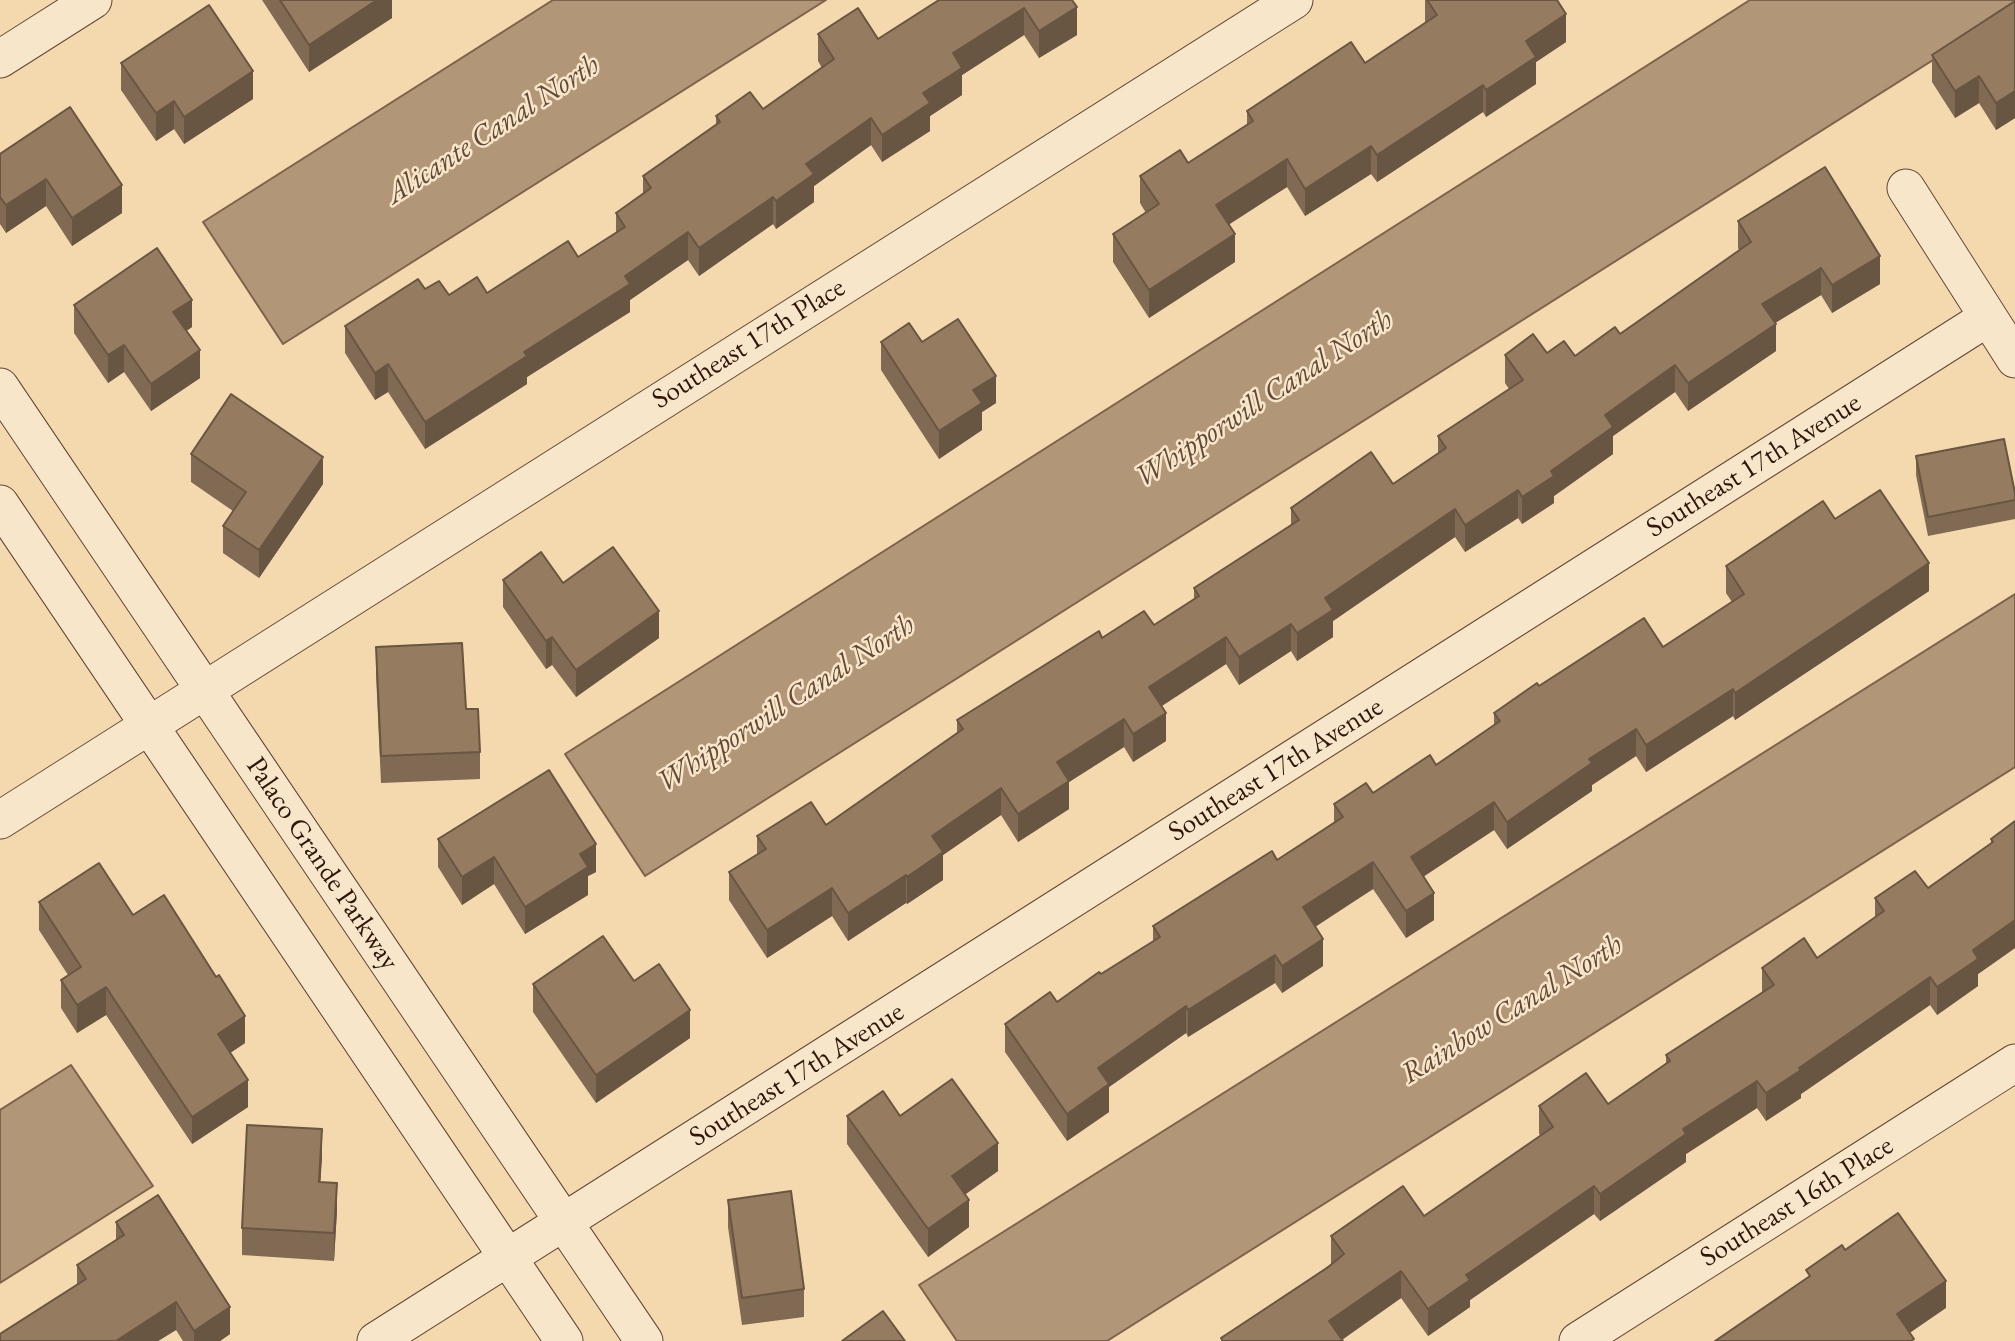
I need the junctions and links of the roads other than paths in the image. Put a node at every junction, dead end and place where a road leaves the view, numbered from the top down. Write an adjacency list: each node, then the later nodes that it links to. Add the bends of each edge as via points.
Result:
1 (93, 0): 3 (street)
2 (1294, 0): 9 (street, Southeast 17th Place)
3 (0, 59)
4 (1906, 188): 5 (street)
5 (1987, 318): 6 (street); 13 (street, Southeast 17th Avenue)
6 (2015, 359)
7 (0, 387): 9 (street, Palaco Grande Parkway)
8 (0, 504): 10 (street)
9 (204, 690): 10 (street, Southeast 17th Place); 13 (street, Palaco Grande Parkway)
10 (149, 725): 11 (street); 14 (street)
11 (0, 820)
12 (2015, 1063): 18 (street, Southeast 16th Place)
13 (564, 1223): 14 (street, Southeast 17th Avenue); 17 (street, Palaco Grande Parkway)
14 (508, 1258): 15 (street); 16 (street)
15 (376, 1341)
16 (564, 1341)
17 (644, 1341)
18 (1578, 1341)

